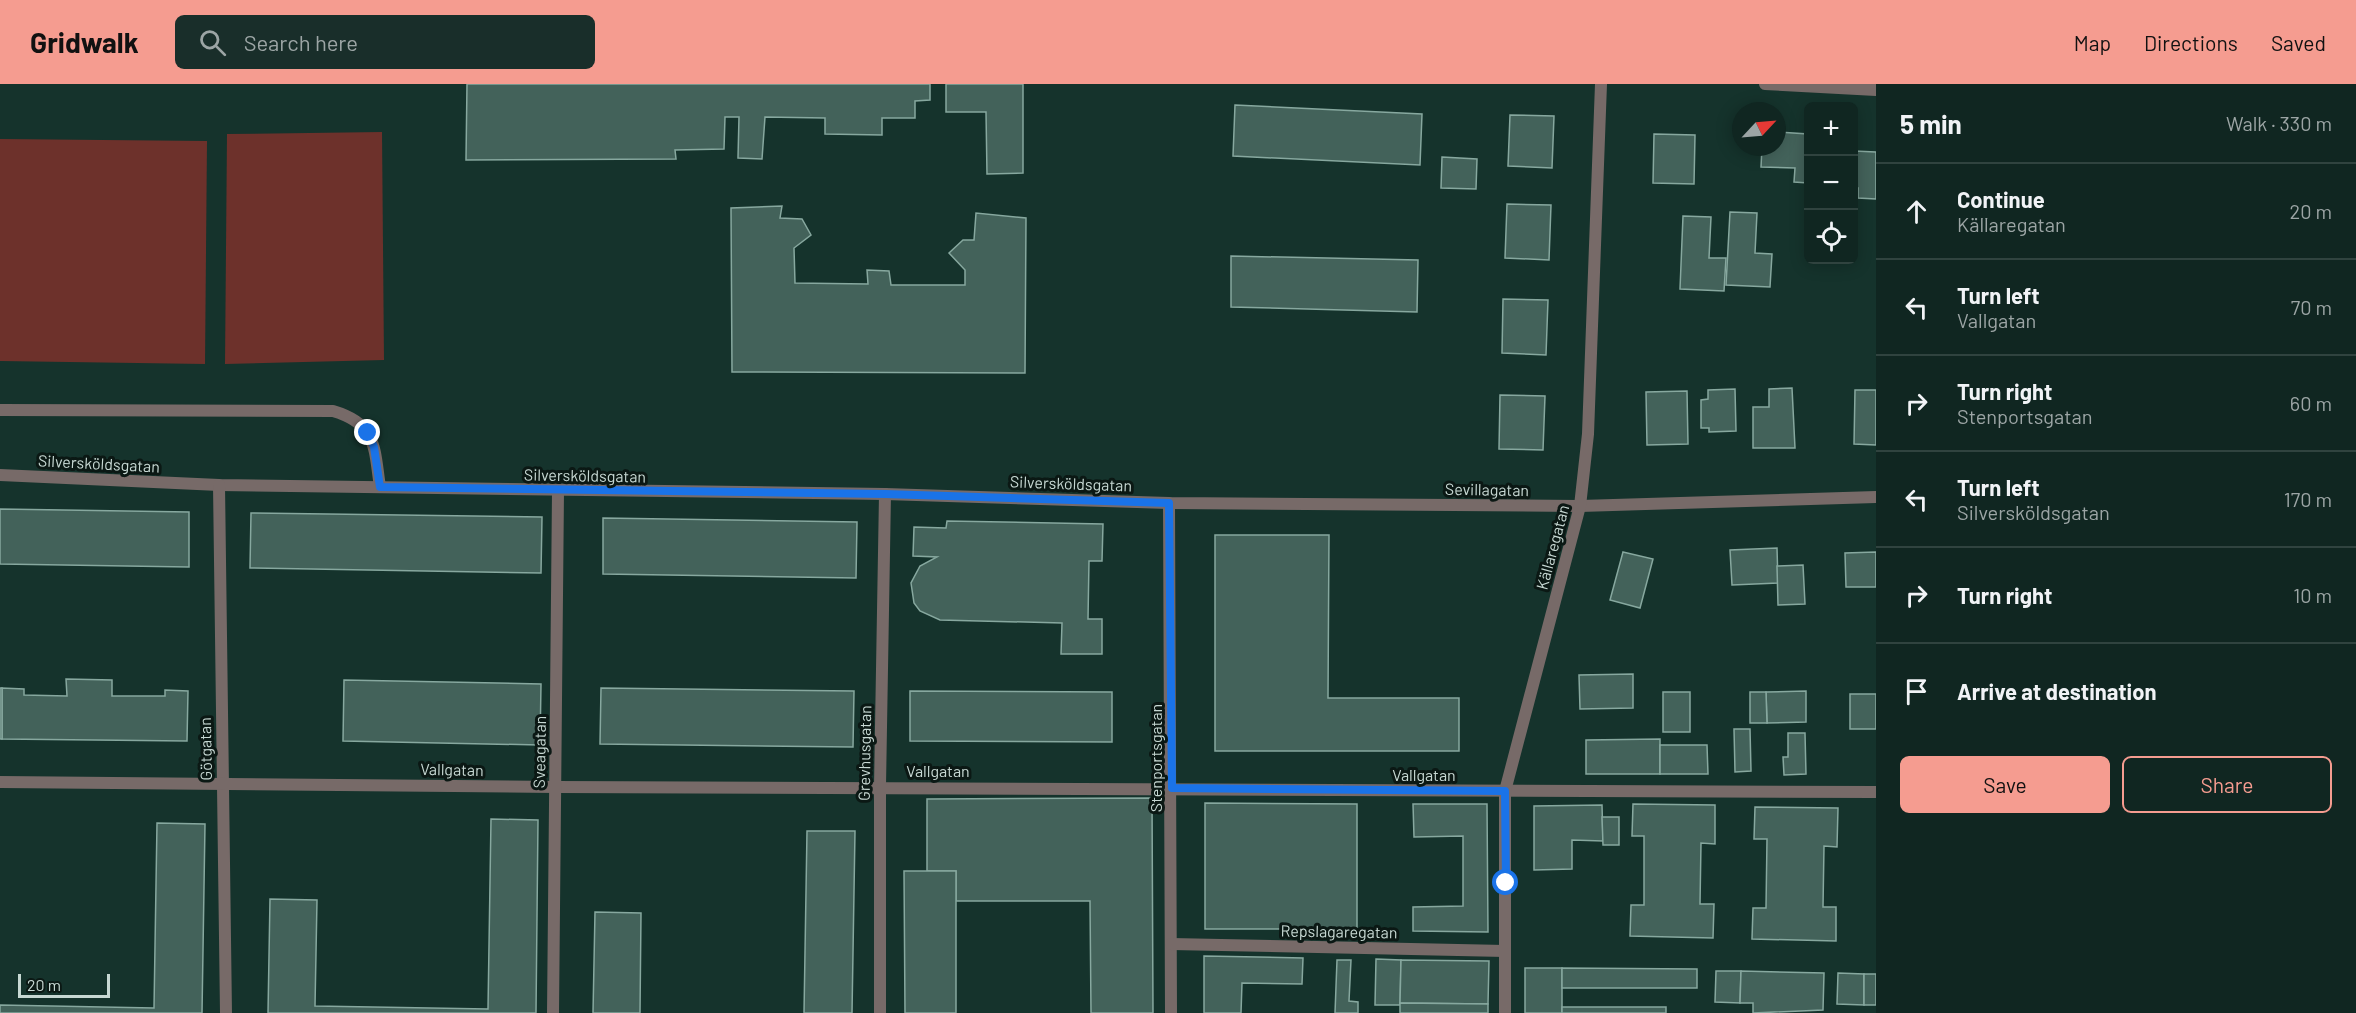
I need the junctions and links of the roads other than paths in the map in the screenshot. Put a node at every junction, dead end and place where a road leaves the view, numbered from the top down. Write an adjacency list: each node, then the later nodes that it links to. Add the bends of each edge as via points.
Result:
1 (1601, 84): 12 (street, Källaregatan, via 1591,379)
2 (1765, 84): 3 (street)
3 (1876, 90)
4 (0, 410): 7 (street, via 333,411 353,417 368,433)
5 (0, 475): 6 (street, Silversköldsgatan)
6 (219, 485): 7 (street, Silversköldsgatan); 14 (street, Götgatan)
7 (380, 487): 8 (street, Silversköldsgatan)
8 (558, 491): 9 (street, Silversköldsgatan); 16 (street, Sveagatan)
9 (885, 494): 11 (street, Silversköldsgatan); 15 (street, Grevhusgatan)
10 (1876, 497): 12 (street, Sevillagatan)
11 (1169, 503): 12 (street, Sevillagatan); 17 (street, Stenportsgatan)
12 (1580, 506): 18 (street, Källaregatan)
13 (0, 782): 14 (street, Vallgatan)
14 (222, 782): 16 (street, Vallgatan); 22 (street, Götgatan)
15 (880, 786): 16 (street, Vallgatan); 17 (street, Vallgatan); 24 (street, Grevhusgatan)
16 (555, 787): 23 (street, Sveagatan)
17 (1172, 788): 18 (street, Vallgatan); 20 (street, Stenportsgatan)
18 (1505, 791): 19 (street, Vallgatan); 21 (street, Källaregatan)
19 (1876, 792)
20 (1171, 944): 21 (street, Repslagaregatan); 25 (street, Stenportsgatan)
21 (1505, 951): 26 (street, Källaregatan)
22 (226, 1013)
23 (553, 1013)
24 (880, 1013)
25 (1171, 1013)
26 (1505, 1013)

